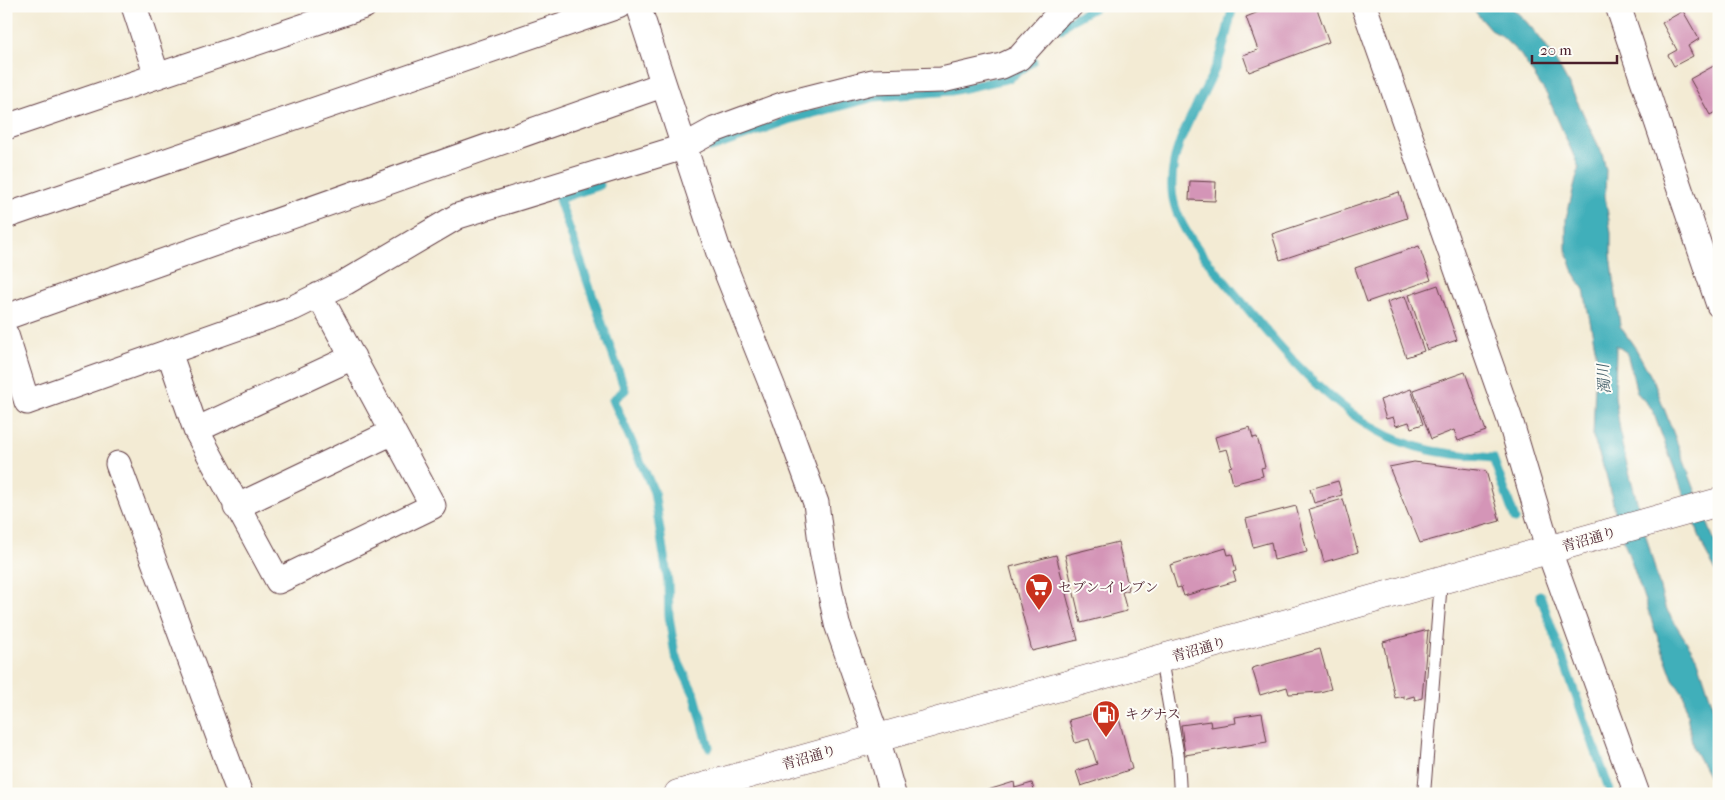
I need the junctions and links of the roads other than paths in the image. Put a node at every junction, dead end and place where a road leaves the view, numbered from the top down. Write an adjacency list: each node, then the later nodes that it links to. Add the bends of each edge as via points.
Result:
1 (134, 6): 9 (street)
2 (364, 6): 8 (street)
3 (618, 6): 13 (street)
4 (638, 6): 10 (street)
5 (1070, 6): 12 (street, via 1061,11 1019,58 1002,66 942,80 872,82 786,104 714,130)
6 (1364, 6): 25 (street)
7 (1618, 6): 15 (street)
8 (306, 16): 9 (street)
9 (157, 76): 11 (street)
10 (662, 85): 12 (street); 16 (street)
11 (6, 127)
12 (683, 146): 14 (street, via 458,216); 28 (street, via 719,253 816,503 837,624)
13 (6, 216)
14 (319, 295): 18 (street, via 293,308); 19 (street)
15 (1719, 305)
16 (6, 317)
17 (6, 335): 18 (street, via 27,402)
18 (169, 352): 20 (street)
19 (352, 357): 20 (street); 21 (street)
20 (196, 430): 24 (street)
21 (393, 432): 24 (street); 24 (street, via 433,506 278,581)
22 (118, 464): 29 (street)
23 (1719, 502): 25 (street, 青沼通り)
24 (236, 508)
25 (1556, 549): 26 (street, 青沼通り); 34 (street)
26 (1441, 581): 27 (street, 青沼通り); 33 (lane)
27 (1161, 659): 28 (street, 青沼通り); 32 (lane, via 1178,757)
28 (877, 738): 30 (street, 青沼通り); 31 (street)
29 (240, 794)
30 (678, 794)
31 (893, 794)
32 (1180, 794)
33 (1424, 794)
34 (1637, 794)

